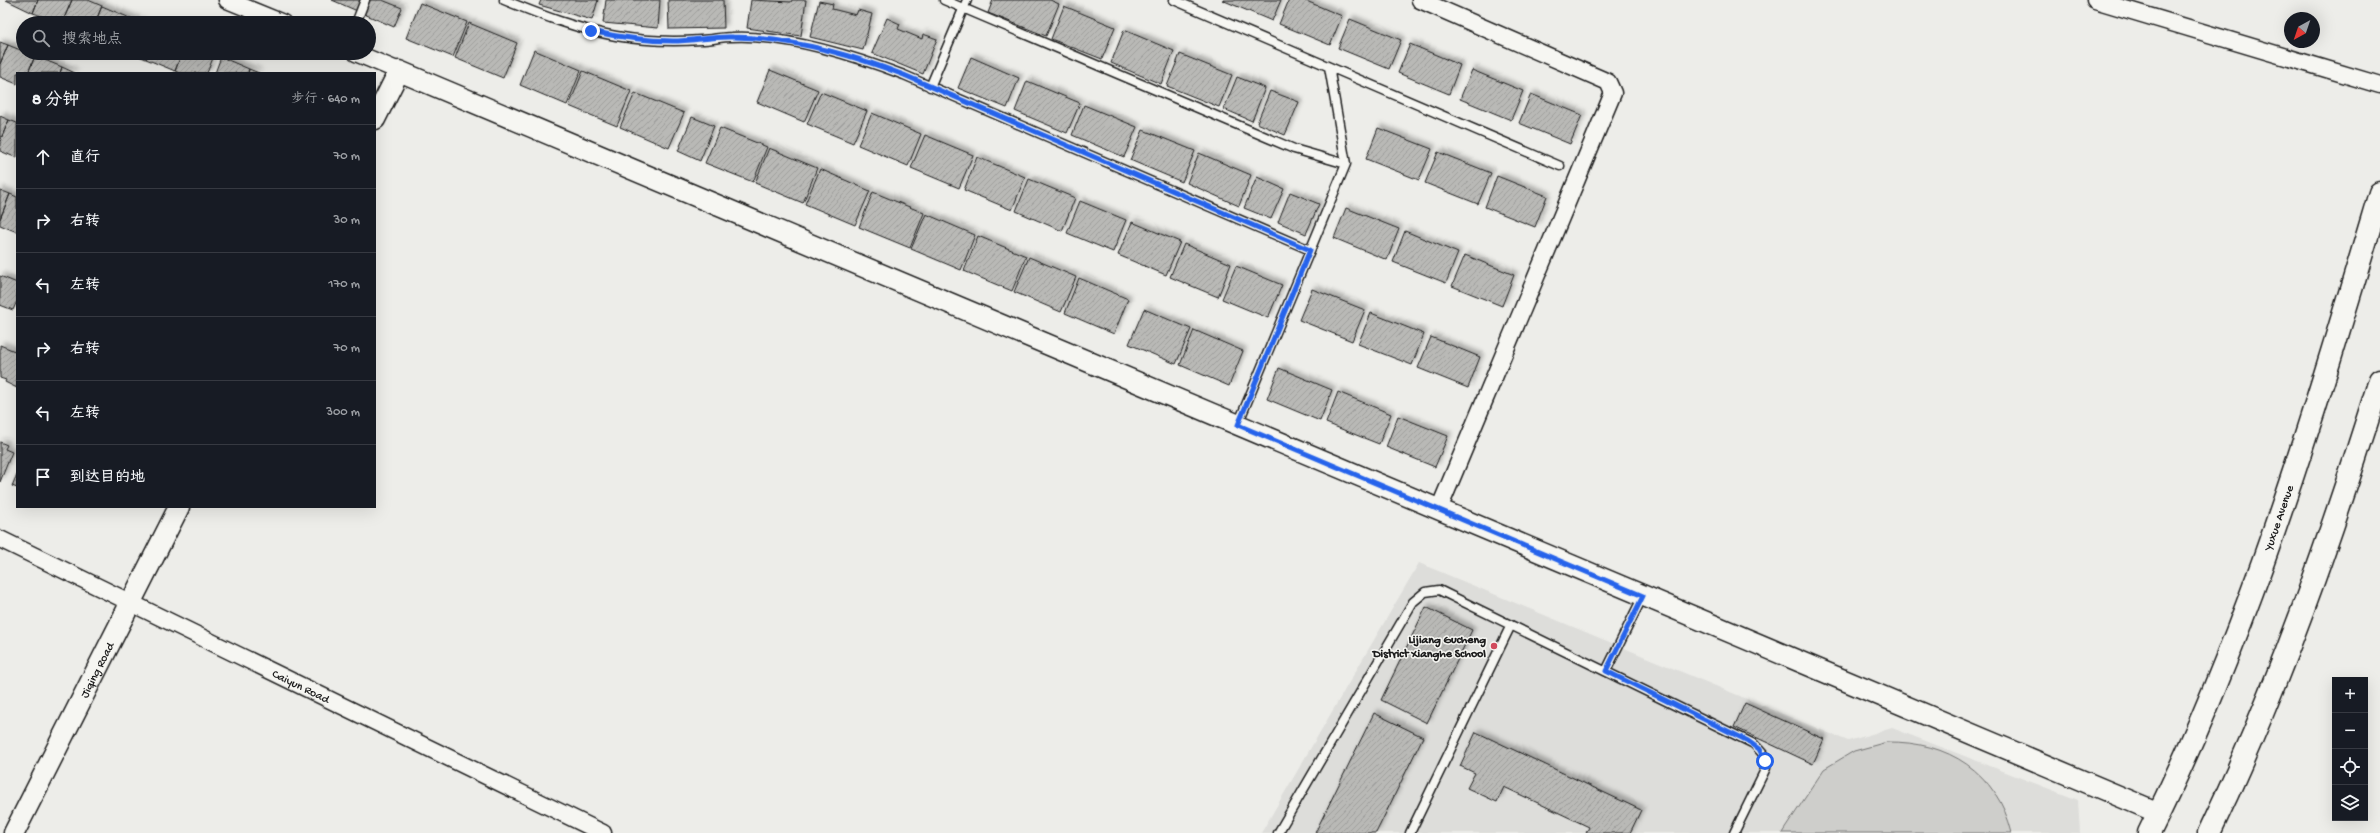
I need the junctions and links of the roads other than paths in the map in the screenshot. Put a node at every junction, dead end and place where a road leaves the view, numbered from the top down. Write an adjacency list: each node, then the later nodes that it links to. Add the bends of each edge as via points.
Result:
1 (227, 0): 10 (street)
2 (365, 0): 11 (lane)
3 (504, 0): 16 (lane, via 566,24 617,36 673,41 732,36 800,44 878,65)
4 (944, 0): 9 (lane)
5 (967, 0): 9 (lane)
6 (1174, 0): 13 (lane)
7 (1420, 0): 25 (street, via 1608,82 1613,93)
8 (2095, 0): 15 (street)
9 (963, 8): 16 (lane); 18 (lane, via 1294,149)
10 (266, 16)
11 (359, 16)
12 (373, 60): 14 (street)
13 (1329, 67): 18 (lane); 19 (lane)
14 (399, 71): 17 (street); 23 (street)
15 (2380, 85)
16 (930, 87): 21 (lane)
17 (376, 117)
18 (1346, 164): 21 (lane)
19 (1560, 166)
20 (2380, 193): 31 (main road, Yuxue Avenue, via 2319,394 2262,564 2223,671)
21 (1310, 250): 23 (lane)
22 (2380, 380): 38 (main road, via 2274,690)
23 (1238, 425): 25 (street)
24 (178, 508): 28 (street, Jiqing Road)
25 (1438, 510): 27 (street)
26 (0, 539): 28 (street, Caiyun Road)
27 (1643, 596): 30 (lane); 31 (street)
28 (131, 603): 32 (street, Jiqing Road); 33 (street, Caiyun Road)
29 (1511, 625): 30 (lane); 34 (lane, via 1439,590 1425,592 1418,597); 35 (lane)
30 (1606, 671): 36 (lane, via 1748,741 1759,749 1766,768)
31 (2159, 813): 37 (main road, Yuxue Avenue)
32 (14, 833)
33 (603, 833)
34 (1278, 833)
35 (1410, 833)
36 (1734, 833)
37 (2149, 833)
38 (2209, 833)

